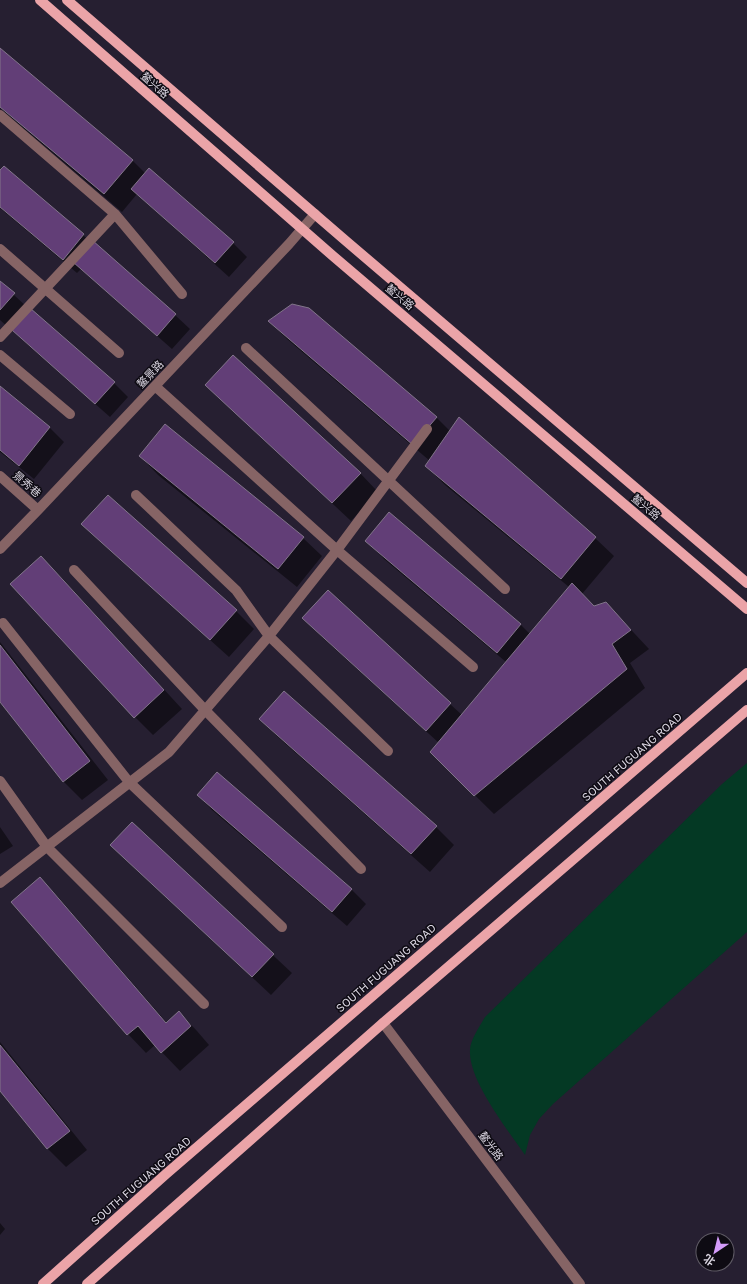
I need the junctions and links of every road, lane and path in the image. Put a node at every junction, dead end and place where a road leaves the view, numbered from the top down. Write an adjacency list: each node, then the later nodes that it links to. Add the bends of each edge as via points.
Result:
1 (40, 0): 6 (main road, 鳌兴路)
2 (67, 0): 5 (main road, 鳌兴路)
3 (0, 115): 4 (street)
4 (114, 214): 8 (street); 9 (street)
5 (315, 214): 6 (street, 鳌景路); 24 (main road, 鳌兴路)
6 (302, 228): 14 (street, 鳌景路); 26 (main road, 鳌兴路)
7 (0, 249): 8 (street)
8 (45, 288): 10 (street); 12 (street)
9 (182, 294)
10 (0, 337)
11 (246, 348): 18 (street)
12 (119, 353)
13 (0, 356): 15 (street)
14 (155, 386): 20 (street, 鳌景路); 22 (street)
15 (70, 414)
16 (427, 429): 18 (street)
17 (0, 476): 20 (street, 景秀巷)
18 (388, 481): 22 (street); 25 (street)
19 (136, 495): 28 (street, via 236,590)
20 (38, 510): 21 (street, 鳌景路)
21 (0, 549)
22 (337, 550): 28 (street); 29 (street)
23 (74, 570): 31 (street)
24 (747, 583)
25 (505, 589)
26 (747, 609)
27 (3, 623): 35 (street)
28 (269, 636): 31 (street); 33 (street)
29 (473, 667)
30 (747, 673): 42 (main road, SOUTH FUGUANG ROAD, via 166,1174)
31 (205, 710): 35 (street, via 169,752); 37 (street)
32 (747, 710): 41 (main road)
33 (388, 751)
34 (0, 780): 36 (street)
35 (129, 782): 36 (street); 39 (street)
36 (47, 847): 38 (street); 40 (street)
37 (361, 869)
38 (0, 884)
39 (282, 927)
40 (204, 1004)
41 (383, 1023): 43 (main road); 44 (street, 鳌光路)
42 (43, 1284)
43 (87, 1284)
44 (580, 1284)

